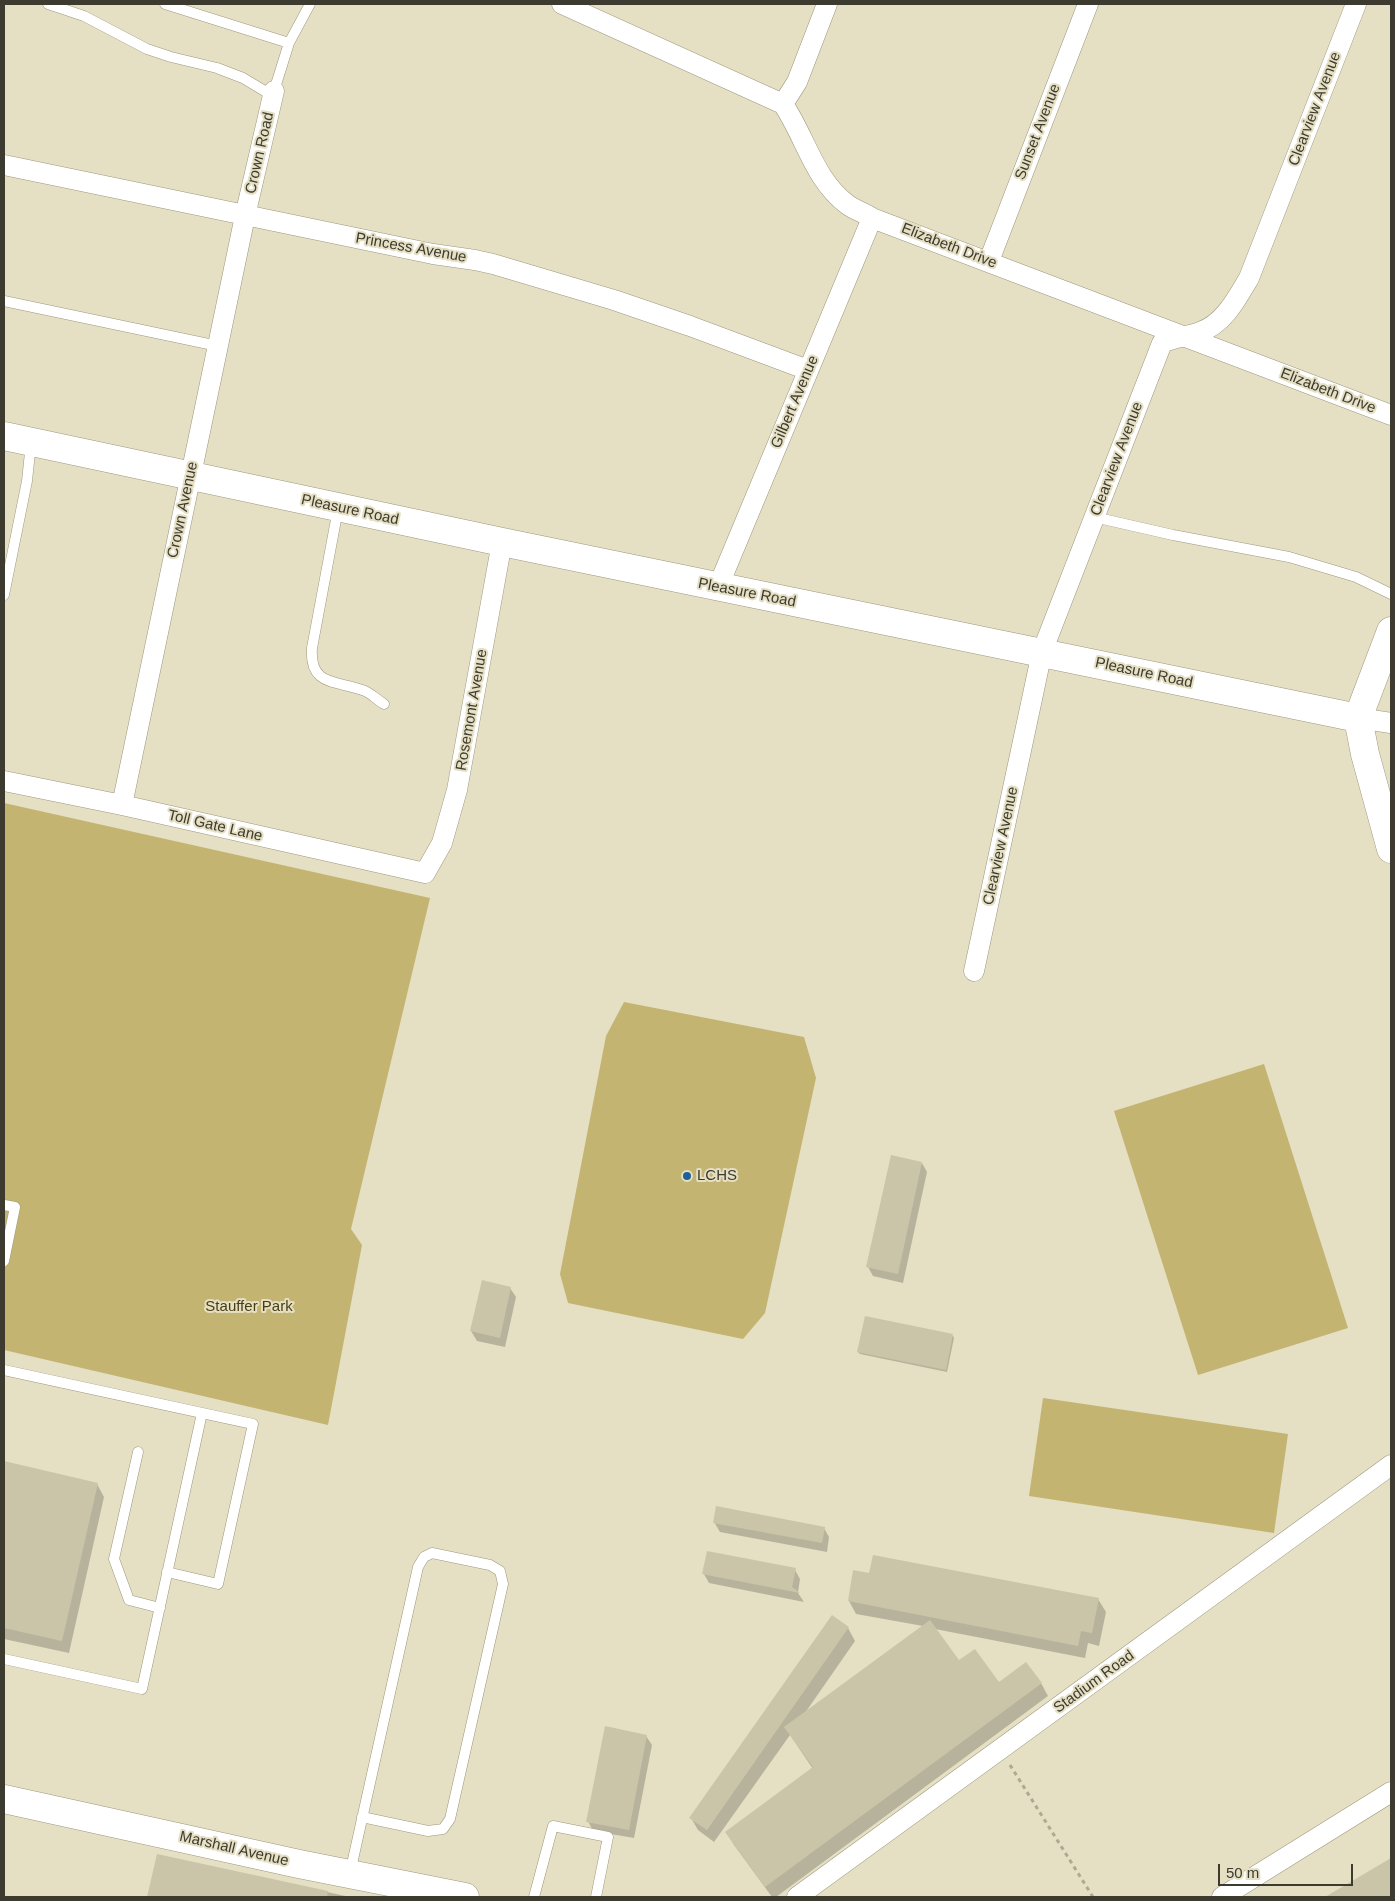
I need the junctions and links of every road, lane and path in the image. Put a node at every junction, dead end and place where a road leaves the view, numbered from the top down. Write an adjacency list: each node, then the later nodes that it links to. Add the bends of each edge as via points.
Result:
1 (48, 4): 9 (lane, via 84,16 147,49 217,68)
2 (165, 4): 8 (lane)
3 (310, 4): 8 (lane)
4 (562, 4): 10 (street)
5 (827, 4): 10 (street, via 797,82)
6 (1088, 4): 14 (street, Sunset Avenue)
7 (1356, 4): 16 (street, Clearview Avenue, via 1249,278 1227,313 1216,323 1201,332)
8 (289, 44): 9 (lane)
9 (274, 94): 12 (street, Crown Road)
10 (783, 104): 13 (street, Elizabeth Drive, via 829,187 849,205)
11 (4, 165): 12 (street, Princess Avenue)
12 (245, 216): 17 (street, Crown Avenue); 18 (street, Princess Avenue, via 493,264 614,300)
13 (872, 218): 14 (street, Elizabeth Drive); 18 (street, Gilbert Avenue)
14 (989, 261): 16 (street, Elizabeth Drive)
15 (4, 300): 17 (lane)
16 (1183, 336): 19 (street, Elizabeth Drive); 24 (street, Clearview Avenue, via 1162,343)
17 (218, 346): 22 (street, Crown Avenue)
18 (808, 370): 26 (street, Gilbert Avenue)
19 (1391, 415)
20 (4, 436): 21 (street, Pleasure Road)
21 (31, 442): 22 (street, Pleasure Road); 28 (lane)
22 (190, 476): 23 (street, Pleasure Road); 35 (street, Crown Avenue)
23 (338, 508): 25 (street, Pleasure Road); 31 (lane, via 312,648 312,665 329,682 366,691)
24 (1094, 517): 27 (lane, via 1289,557 1356,577); 30 (street, Clearview Avenue)
25 (502, 542): 26 (street, Pleasure Road); 37 (street, Rosemont Avenue, via 457,790 442,843)
26 (718, 587): 30 (street, Pleasure Road)
27 (1391, 594)
28 (4, 595)
29 (1391, 631): 32 (street)
30 (1042, 652): 32 (street, Pleasure Road); 38 (street, Clearview Avenue)
31 (384, 704)
32 (1358, 718): 33 (street); 36 (street)
33 (1391, 723)
34 (4, 781): 35 (street, Toll Gate Lane)
35 (122, 805): 37 (street, Toll Gate Lane)
36 (1391, 849)
37 (425, 873)
38 (974, 971)
39 (4, 1205): 40 (lane, via 15,1207)
40 (4, 1261)
41 (4, 1370): 42 (lane)
42 (202, 1413): 45 (lane); 45 (lane, via 253,1424 218,1584)
43 (138, 1452): 46 (lane, via 114,1559 129,1600)
44 (1391, 1465): 48 (street, Stadium Road)
45 (167, 1572): 46 (lane)
46 (160, 1608): 47 (lane, via 142,1689)
47 (4, 1659)
48 (1000, 1750): 56 (street, Stadium Road); 57 (path)
49 (1391, 1792): 58 (street)
50 (4, 1799): 52 (street, Marshall Avenue)
51 (362, 1817): 51 (lane, via 418,1567 424,1557 432,1553 490,1565 500,1571 503,1584 450,1819 443,1829 428,1831); 52 (lane)
52 (349, 1874): 53 (street, Marshall Avenue)
53 (464, 1897)
54 (534, 1897): 55 (lane, via 553,1826 608,1837)
55 (596, 1897)
56 (797, 1897)
57 (1093, 1897)
58 (1222, 1897)

